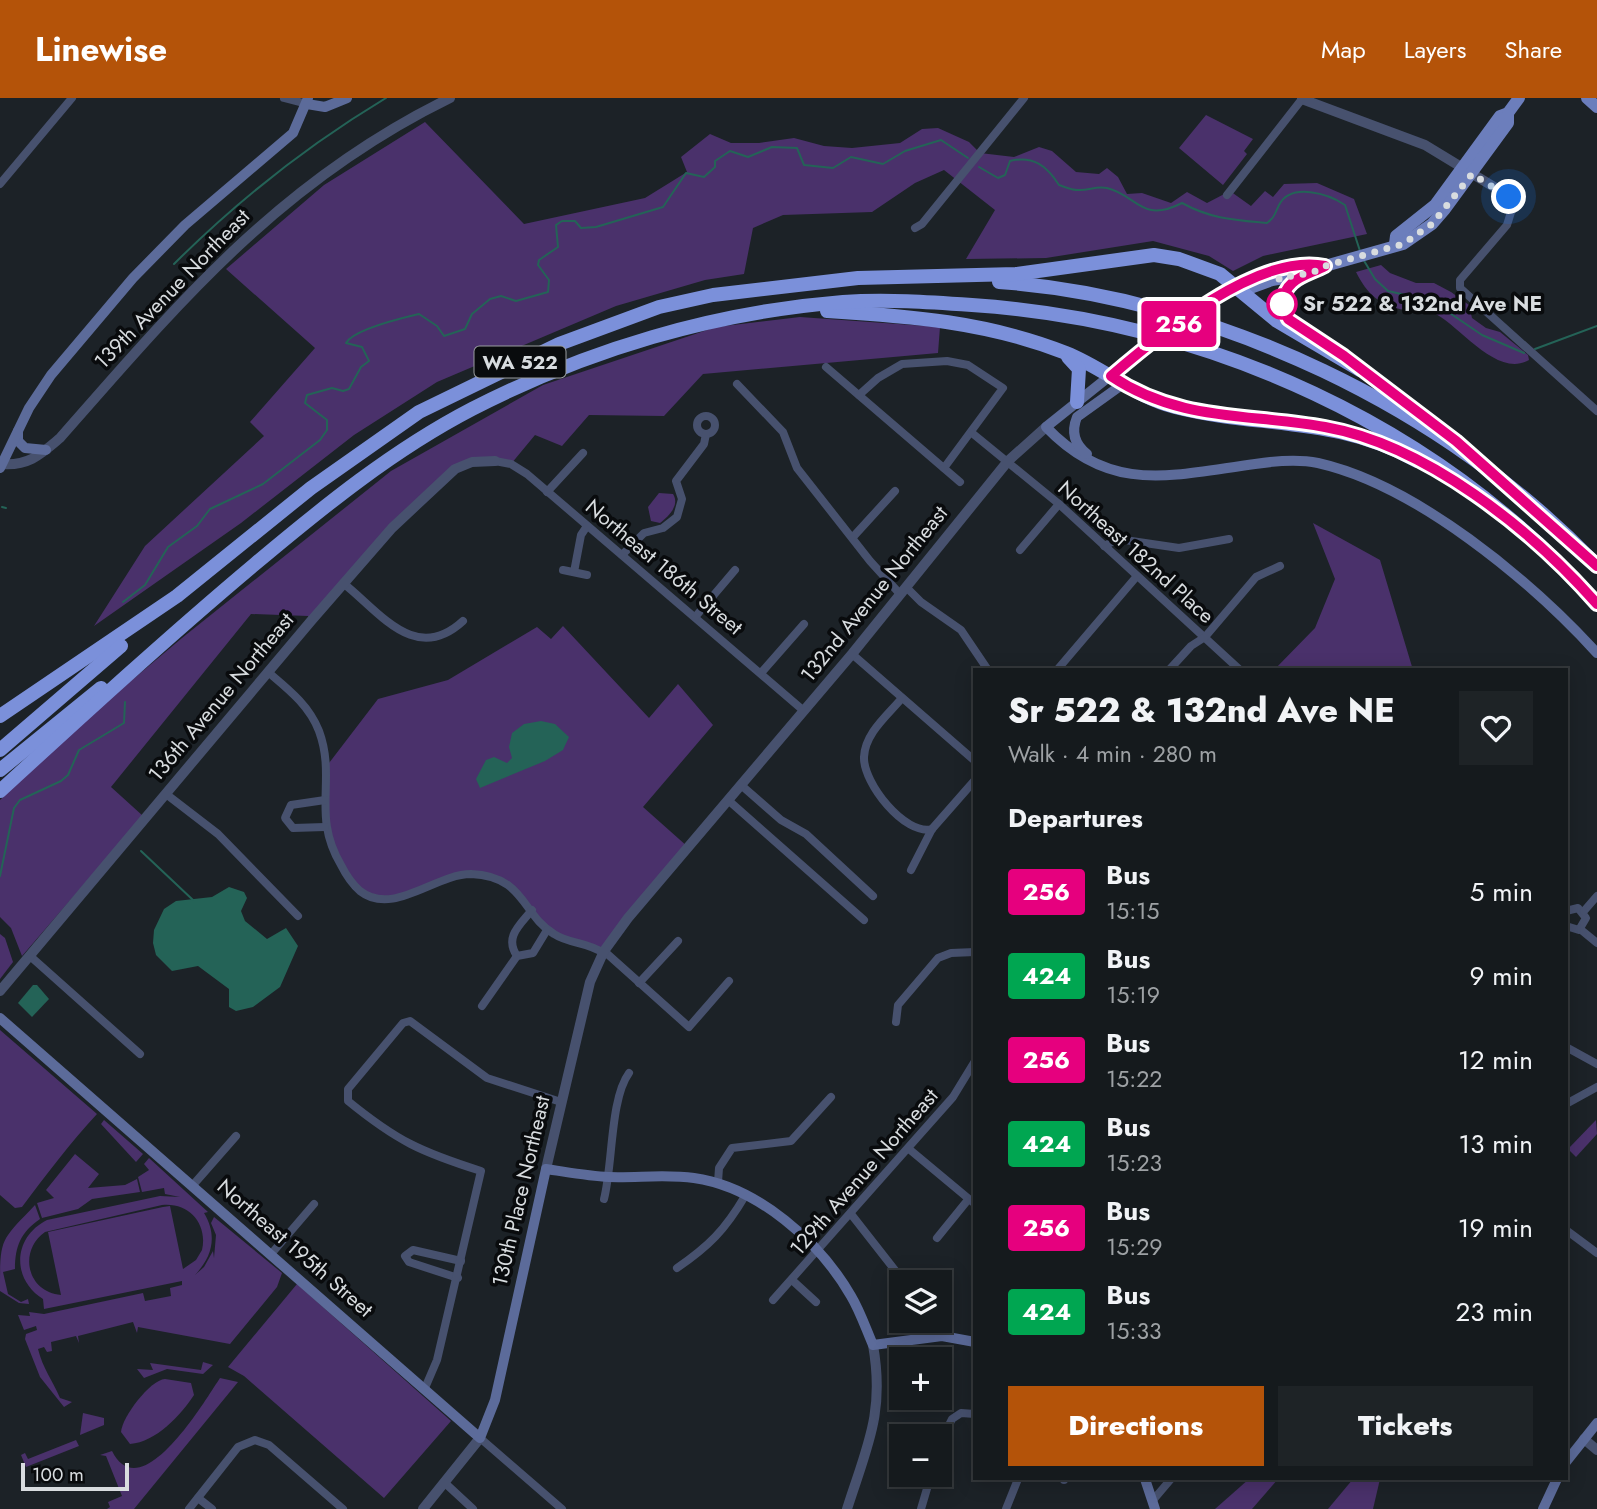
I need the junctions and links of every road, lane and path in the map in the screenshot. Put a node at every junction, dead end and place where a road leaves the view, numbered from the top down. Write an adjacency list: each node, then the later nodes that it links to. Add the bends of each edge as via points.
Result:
1 (72, 98): 12 (street)
2 (284, 98): 9 (street)
3 (347, 98): 9 (main road, via 325,107)
4 (450, 98): 33 (street, 139th Avenue Northeast, via 342,161 275,211 204,278)
5 (1024, 98): 15 (street)
6 (1520, 98): 11 (main road, via 1500,116)
7 (1587, 98): 10 (main road)
8 (1302, 99): 11 (street, via 1409,137); 13 (street)
9 (307, 101): 30 (main road, via 283,143 212,200 133,278 51,375)
10 (1597, 107)
11 (1467, 171): 14 (street, via 1504,192); 16 (main road, via 1396,236 1395,244 1375,254)
12 (0, 184)
13 (1227, 195)
14 (1513, 209): 28 (street, via 1507,225 1459,285)
15 (915, 228)
16 (1325, 266): 17 (main road); 19 (main road, 132nd Avenue Northeast, via 1309,262 1267,271)
17 (1303, 274): 19 (main road, via 1250,288); 23 (highway, via 1284,294 1286,316)
18 (924, 277): 19 (highway, via 1016,274 1154,255 1212,270); 37 (highway, WA 522, via 1029,284 1190,319 1315,367 1419,424); 61 (highway, WA 522, via 858,278 713,295 659,307 559,344 419,412 365,447)
19 (1235, 287): 23 (highway, via 1277,321); 24 (main road, 132nd Avenue Northeast, bridge, via 1128,362)
20 (783, 308): 21 (highway, via 935,318 989,328); 45 (highway, WA 522, via 848,302 948,303 1023,308 1144,330 1227,356 1331,402 1417,451); 66 (highway, WA 522, via 714,321 604,352 471,410 391,457 325,505)
21 (1059, 350): 24 (highway); 27 (highway, via 1079,369)
22 (827, 368): 26 (street)
23 (1360, 369): 37 (highway)
24 (1117, 379): 27 (main road, 132nd Avenue Northeast); 39 (main road, via 1073,425 1077,444); 45 (highway, via 1146,397 1178,408 1354,434 1409,457)
25 (737, 384): 47 (street, via 783,432 797,468)
26 (859, 395): 31 (street, via 902,365 947,361 968,365 1003,388); 40 (street)
27 (1077, 402): 29 (main road, 132nd Avenue Northeast)
28 (1597, 411)
29 (1046, 427): 36 (street, 132nd Avenue Northeast); 39 (main road, via 1077,454)
30 (18, 431): 33 (main road, via 18,442 25,448); 38 (main road)
31 (972, 433): 36 (street, Northeast 182nd Place); 40 (street)
32 (706, 434): 51 (street, via 704,444 676,481 682,499 677,517 663,528 644,533)
33 (46, 450): 38 (street, 139th Avenue Northeast, via 26,463)
34 (583, 453): 43 (street)
35 (495, 461): 43 (street, Northeast 186th Street, via 511,464); 59 (street, 136th Avenue Northeast, via 472,462 455,469 392,528)
36 (1008, 461): 44 (street, Northeast 182nd Place); 60 (street, 132nd Avenue Northeast)
37 (1478, 463): 53 (highway, WA 522)
38 (1, 465)
39 (1102, 467): 68 (main road, via 1141,477 1168,477 1280,461 1351,472 1418,506 1529,584)
40 (944, 468): 41 (street)
41 (960, 482)
42 (895, 491): 47 (street)
43 (547, 492): 46 (street, Northeast 186th Street)
44 (1059, 505): 49 (street, Northeast 182nd Place); 50 (street)
45 (1513, 523): 62 (highway, WA 522)
46 (587, 526): 51 (street, Northeast 186th Street); 56 (street)
47 (853, 537): 60 (street, via 870,561)
48 (1229, 539): 49 (street, via 1179,548 1118,539)
49 (1104, 546): 58 (street, Northeast 182nd Place)
50 (1020, 550)
51 (622, 555): 63 (street, Northeast 186th Street)
52 (1280, 566): 67 (street, via 1256,577)
53 (1597, 566)
54 (563, 570): 56 (street)
55 (735, 570): 63 (street)
56 (574, 572): 57 (street)
57 (587, 575)
58 (1137, 576): 67 (street, Northeast 182nd Place); 71 (street)
59 (343, 583): 64 (street, via 398,629 416,638 445,635); 74 (street, 136th Avenue Northeast)
60 (903, 591): 69 (street, 132nd Avenue Northeast); 70 (street, via 961,630)
61 (177, 596): 78 (highway); 79 (highway, WA 522)
62 (1597, 604)
63 (696, 616): 75 (street, Northeast 186th Street)
64 (463, 621)
65 (804, 624): 75 (street)
66 (174, 632): 81 (highway, WA 522); 84 (highway)
67 (1205, 637): 72 (street); 73 (street, Northeast 182nd Place)
68 (1597, 653)
69 (852, 654): 76 (street); 77 (street, 132nd Avenue Northeast)
70 (987, 668)
71 (1059, 668)
72 (1171, 668)
73 (1238, 668)
74 (268, 672): 85 (street, 136th Avenue Northeast); 86 (street, via 303,704 319,732 326,767)
75 (761, 673): 77 (street, Northeast 186th Street)
76 (902, 698): 80 (street); 89 (street, via 867,742 866,770 883,800 915,828)
77 (804, 711): 83 (street, 132nd Avenue Northeast)
78 (0, 716)
79 (0, 750)
80 (973, 759)
81 (0, 769)
82 (973, 782): 89 (street)
83 (741, 785): 87 (street, 132nd Avenue Northeast); 91 (street, via 781,820 806,834)
84 (0, 791)
85 (166, 793): 96 (street, via 218,834); 105 (street, 136th Avenue Northeast)
86 (325, 800): 88 (street); 88 (street, via 291,805 285,818 293,828)
87 (728, 800): 97 (street); 103 (street, 132nd Avenue Northeast)
88 (325, 827): 93 (street, via 333,852 350,880 366,895 391,899 435,881 471,874 507,885)
89 (932, 829): 90 (street)
90 (911, 870)
91 (873, 896)
92 (1597, 896): 95 (street)
93 (533, 910): 100 (street); 106 (street, via 512,936)
94 (1568, 910): 95 (street)
95 (1584, 911): 99 (street, via 1586,921)
96 (298, 916)
97 (864, 920)
98 (1568, 929): 99 (street)
99 (1580, 929): 102 (street)
100 (547, 930): 103 (street); 106 (street, via 533,953)
101 (678, 941): 108 (street)
102 (1597, 943)
103 (604, 952): 108 (street); 120 (street, 130th Place Northeast, via 586,993)
104 (973, 952): 112 (street, via 938,958 898,1005)
105 (30, 956): 109 (street, 136th Avenue Northeast); 114 (street)
106 (517, 956): 110 (street)
107 (729, 981): 108 (street, via 689,1027)
108 (639, 983)
109 (0, 992)
110 (482, 1006)
111 (0, 1018): 127 (main road, Northeast 195th Street)
112 (895, 1022)
113 (1568, 1048): 115 (street)
114 (140, 1054)
115 (1597, 1063)
116 (629, 1073): 125 (street, via 617,1096)
117 (971, 1078): 123 (street, 129th Avenue Northeast)
118 (1597, 1087): 121 (street)
119 (831, 1097): 126 (street, via 791,1141 732,1148 719,1168)
120 (561, 1102): 124 (street, 130th Place Northeast); 138 (street, via 487,1078 410,1021 403,1023 348,1090 348,1101 385,1132 481,1171)
121 (1568, 1103)
122 (236, 1136): 127 (street)
123 (909, 1149): 130 (street); 132 (street, 129th Avenue Northeast)
124 (545, 1169): 125 (main road); 151 (main road, 130th Place Northeast, via 495,1400)
125 (610, 1177): 126 (main road, via 692,1177); 129 (street)
126 (719, 1182): 128 (main road)
127 (193, 1185): 136 (main road, Northeast 195th Street)
128 (745, 1196): 135 (main road, via 792,1226); 139 (street, via 708,1247)
129 (604, 1199)
130 (971, 1202): 134 (street)
131 (314, 1204): 136 (street)
132 (850, 1214): 135 (street, 129th Avenue Northeast); 140 (street)
133 (1568, 1231): 137 (street)
134 (937, 1238)
135 (818, 1252): 142 (street, 129th Avenue Northeast); 146 (main road, via 851,1296)
136 (272, 1253): 147 (main road, Northeast 195th Street)
137 (1597, 1253)
138 (461, 1261): 141 (street); 141 (street, via 413,1250 405,1256 409,1262)
139 (677, 1268)
140 (895, 1270)
141 (458, 1278): 147 (street, via 433,1374)
142 (792, 1280): 143 (street, 129th Avenue Northeast); 144 (street)
143 (774, 1300)
144 (816, 1302)
145 (973, 1342): 146 (main road, via 942,1336)
146 (873, 1345): 169 (street, via 877,1411)
147 (425, 1388): 151 (main road, Northeast 195th Street)
148 (973, 1414): 150 (street, via 961,1413)
149 (1597, 1423): 152 (main road)
150 (950, 1424)
151 (480, 1438): 159 (street); 168 (street, Northeast 195th Street)
152 (1584, 1439): 153 (street); 154 (main road)
153 (1597, 1450)
154 (1568, 1459)
155 (1018, 1480): 171 (street)
156 (1145, 1480): 162 (main road)
157 (1170, 1480): 162 (street)
158 (1557, 1480): 172 (main road)
159 (444, 1483): 166 (street); 167 (street)
160 (927, 1487): 170 (street)
161 (198, 1498): 163 (street); 164 (street); 165 (street, via 238,1447 252,1440 269,1445)
162 (1154, 1504)
163 (189, 1509)
164 (212, 1509)
165 (343, 1509)
166 (423, 1509)
167 (473, 1509)
168 (562, 1509)
169 (847, 1509)
170 (921, 1509)
171 (1006, 1509)
172 (1543, 1509)

